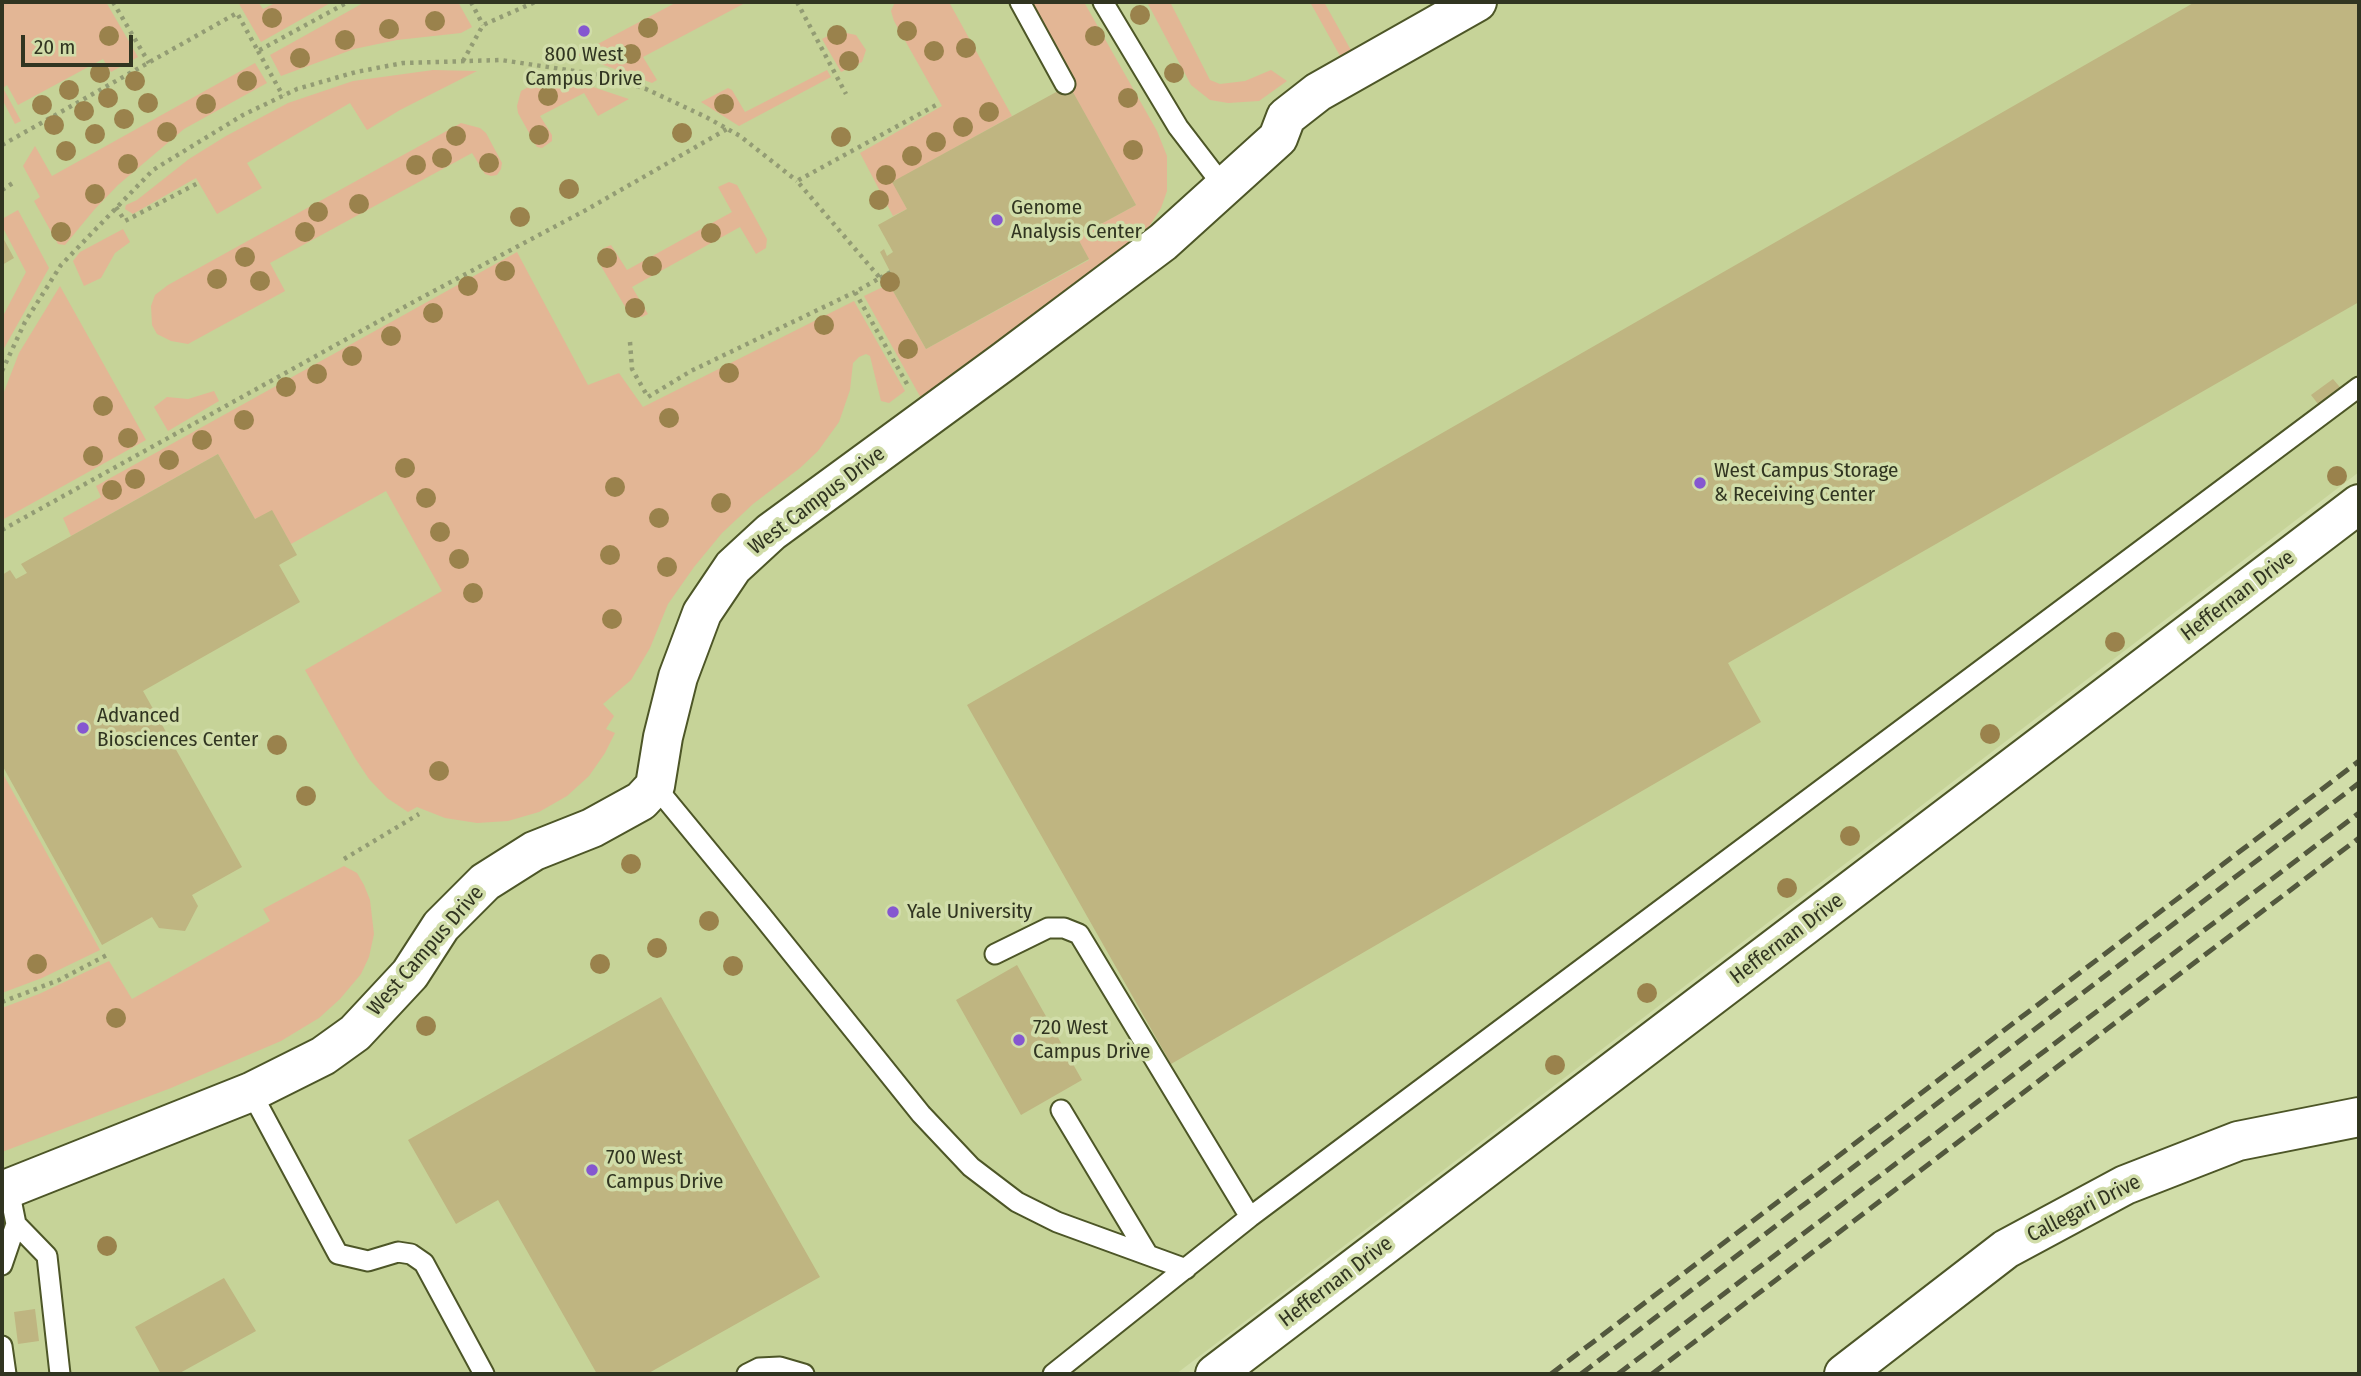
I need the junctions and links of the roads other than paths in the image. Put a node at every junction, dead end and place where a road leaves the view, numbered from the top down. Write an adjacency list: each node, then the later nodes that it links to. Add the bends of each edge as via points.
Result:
1 (1020, 2): 4 (lane)
2 (1103, 2): 5 (lane, via 1178,127)
3 (1476, 2): 5 (street, West Campus Drive, via 1318,92 1286,117 1278,138)
4 (1065, 84)
5 (1224, 187): 8 (street, West Campus Drive, via 1163,242 771,533 733,567 702,613 678,677)
6 (2359, 387): 14 (lane)
7 (2359, 504): 25 (street, Heffernan Drive)
8 (655, 786): 10 (street, West Campus Drive, via 641,801 592,828 534,851 485,882 442,926 410,974 355,1033 323,1056); 15 (lane, via 921,1114 971,1167 1017,1202 1056,1222)
9 (995, 954): 14 (lane, via 1048,928 1079,934)
10 (251, 1092): 13 (street, West Campus Drive); 21 (lane, via 338,1254 368,1261 398,1252 424,1263)
11 (1061, 1110): 15 (lane)
12 (2359, 1117): 26 (street, Callegari Drive, via 2238,1141 2125,1185 2006,1249)
13 (9, 1202): 16 (lane); 20 (lane, via 47,1256)
14 (1250, 1217): 17 (lane)
15 (1148, 1255): 17 (lane)
16 (2, 1265)
17 (1186, 1269): 24 (lane)
18 (2, 1346): 19 (lane)
19 (6, 1374)
20 (60, 1374)
21 (484, 1374)
22 (747, 1374): 23 (lane, via 780,1367)
23 (804, 1374)
24 (1054, 1374)
25 (1215, 1374)
26 (1844, 1374)

